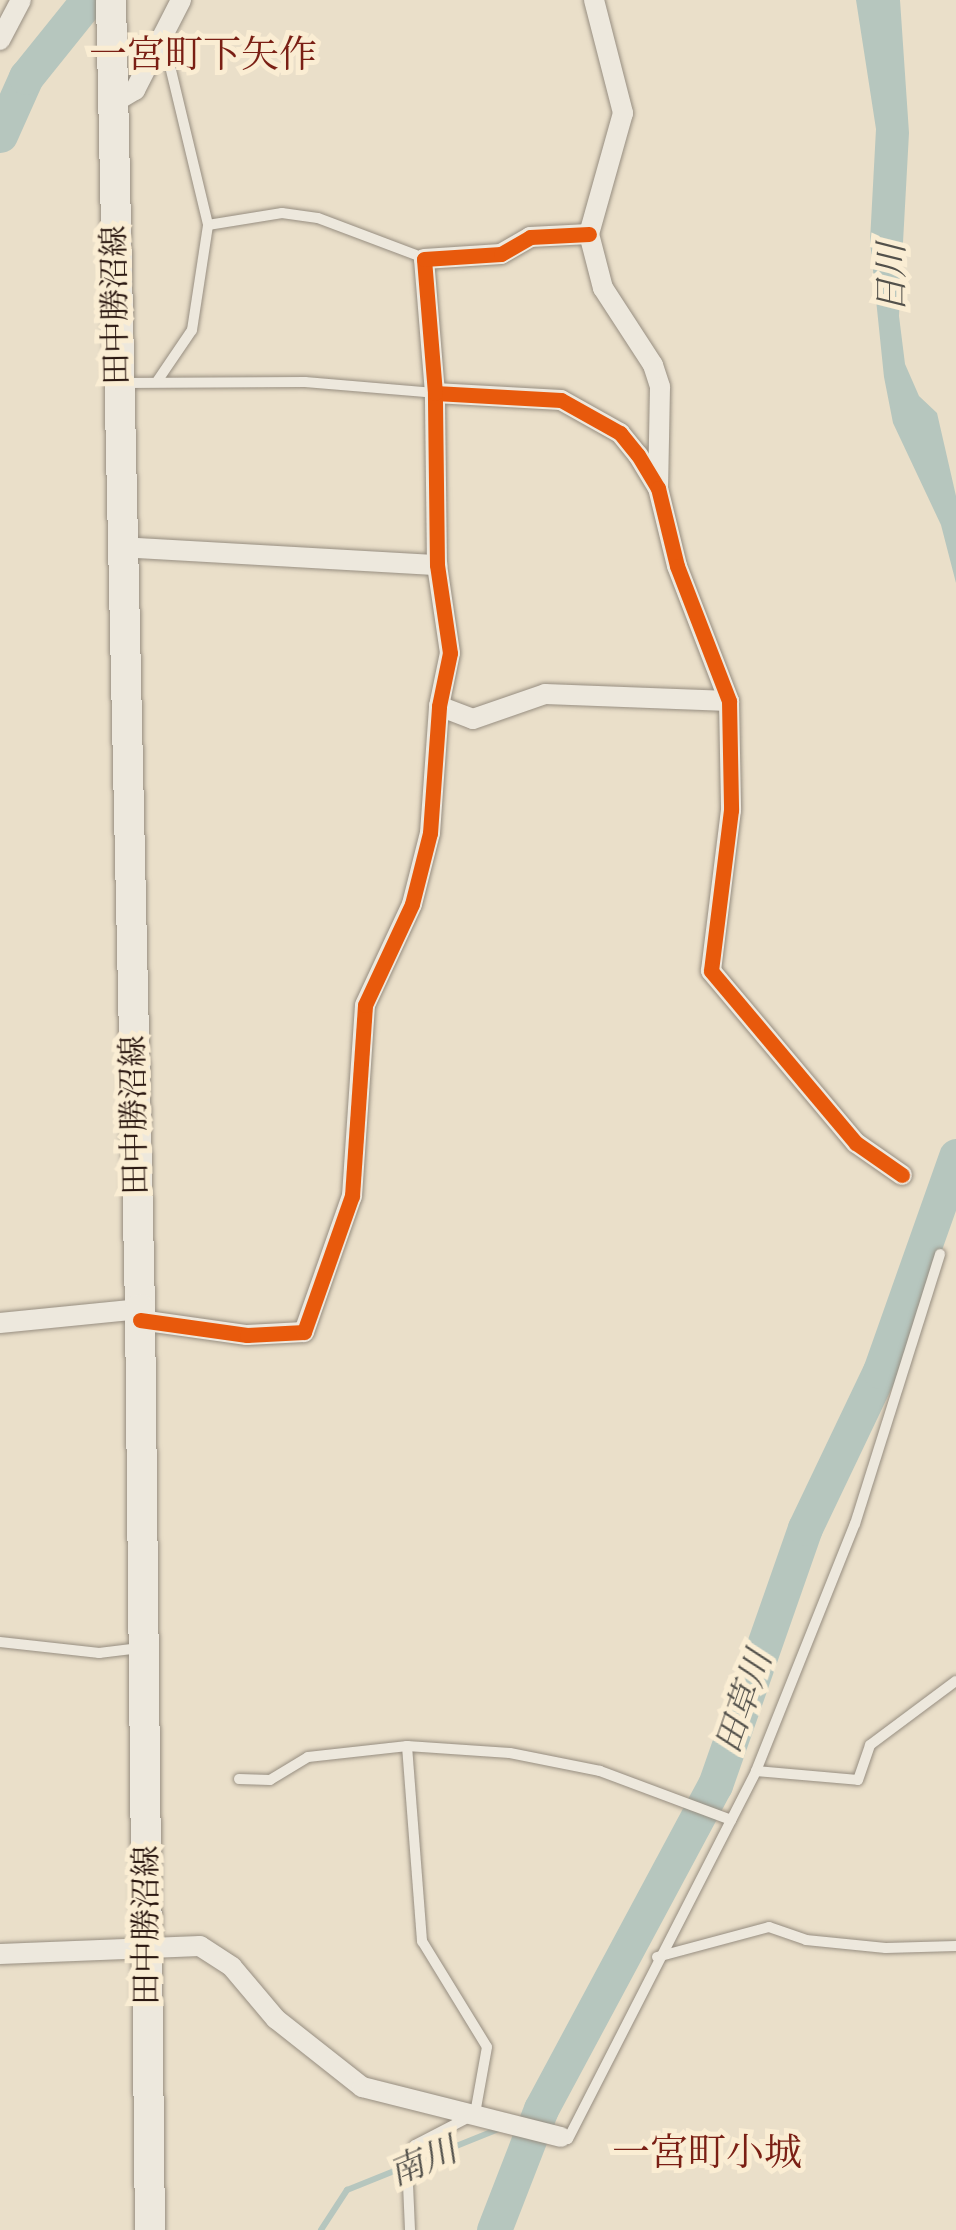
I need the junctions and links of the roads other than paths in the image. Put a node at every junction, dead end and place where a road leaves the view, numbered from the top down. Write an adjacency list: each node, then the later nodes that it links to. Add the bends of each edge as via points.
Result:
1 (21, 0): 6 (street)
2 (111, 0): 7 (main road, 田中勝沼線)
3 (181, 0): 5 (street)
4 (594, 0): 9 (street, via 623,113)
5 (162, 36): 7 (street, via 135,90); 8 (lane)
6 (0, 40)
7 (113, 103): 12 (main road, 田中勝沼線)
8 (208, 225): 10 (lane, via 282,213 318,218); 11 (lane, via 192,330)
9 (589, 234): 10 (street, via 530,237 501,254); 14 (street, via 603,288 660,387)
10 (424, 259): 13 (street)
11 (158, 380): 12 (lane); 13 (lane, via 305,382)
12 (117, 383): 15 (main road, 田中勝沼線)
13 (435, 394): 14 (street, via 560,400 589,412 620,433); 16 (street)
14 (658, 488): 17 (street, via 676,566)
15 (121, 547): 16 (street); 21 (main road, 田中勝沼線)
16 (437, 565): 18 (street, via 450,653)
17 (729, 701): 18 (street, via 545,694 473,719); 19 (street, via 730,810 711,971 856,1142)
18 (439, 706): 21 (street, via 430,833 412,904 365,1005 352,1196 304,1332 246,1335)
19 (902, 1176)
20 (940, 1254): 27 (lane, via 854,1524)
21 (140, 1314): 22 (street); 24 (main road, 田中勝沼線)
22 (0, 1323)
23 (0, 1642): 24 (lane, via 99,1653)
24 (146, 1646): 31 (main road, 田中勝沼線)
25 (956, 1680): 27 (lane, via 870,1745 858,1780)
26 (408, 1746): 28 (lane, via 308,1757 270,1780); 29 (lane, via 510,1753 682,1798); 34 (lane, via 422,1942 487,2047)
27 (756, 1771): 29 (lane)
28 (239, 1779)
29 (728, 1819): 33 (lane)
30 (956, 1946): 33 (lane, via 870,1947 806,1940 769,1927)
31 (148, 1948): 32 (street); 34 (street, via 200,1946 232,1967 276,2019 362,2088); 36 (main road, 田中勝沼線)
32 (0, 1954)
33 (657, 1957): 35 (lane, via 568,2139)
34 (482, 2116): 35 (street); 37 (lane, via 415,2145)
35 (561, 2137)
36 (150, 2230)
37 (410, 2230)

